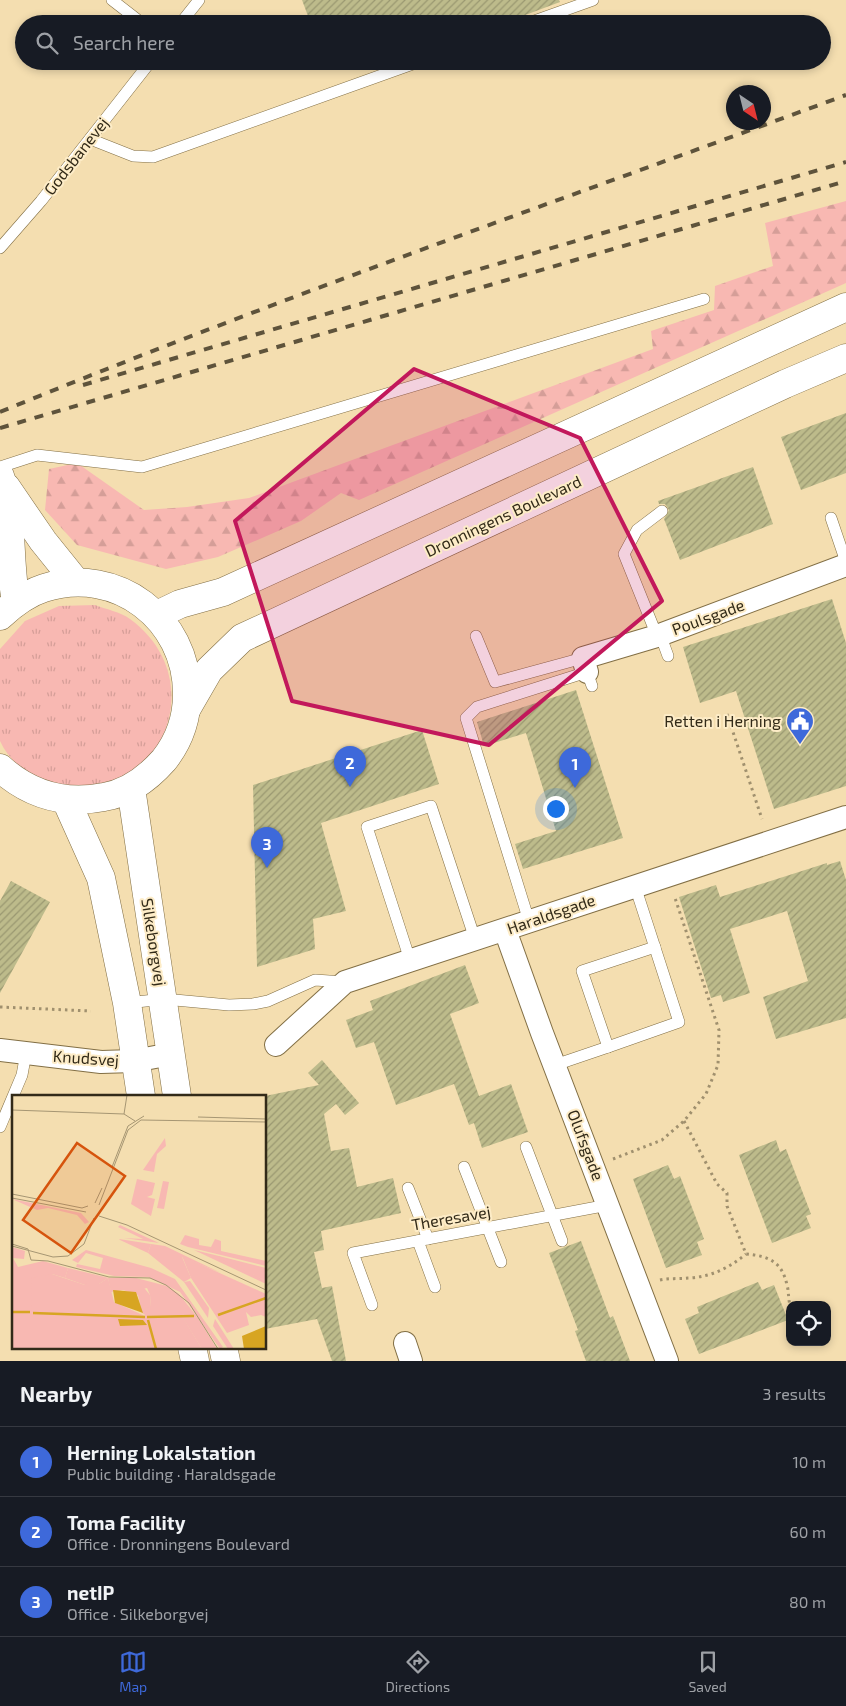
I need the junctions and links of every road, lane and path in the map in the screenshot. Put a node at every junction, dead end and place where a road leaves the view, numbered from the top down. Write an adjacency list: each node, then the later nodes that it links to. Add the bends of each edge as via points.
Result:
1 (112, 0): 4 (lane)
2 (199, 0): 5 (lane)
3 (593, 0): 6 (lane)
4 (131, 15)
5 (187, 15)
6 (551, 15)
7 (144, 70): 9 (lane, Godsbanevej)
8 (396, 70): 9 (lane, via 153,157 133,156)
9 (90, 139): 10 (lane, Godsbanevej)
10 (0, 248)
11 (704, 299): 14 (lane, via 142,467 37,455)
12 (846, 307): 20 (main road, via 223,592 180,604)
13 (846, 358): 25 (main road, Dronningens Boulevard, via 242,638 209,670)
14 (0, 474): 18 (main road, via 43,541); 19 (main road, via 12,546)
15 (662, 511): 21 (lane, via 637,530 624,554)
16 (831, 518): 17 (lane)
17 (846, 564): 21 (street, Poulsgade)
18 (76, 582): 19 (main road, via 44,588); 20 (main road, via 105,586 133,597)
19 (8, 609)
20 (157, 615): 25 (main road, via 176,642 187,674)
21 (658, 635): 23 (lane); 24 (street, Poulsgade)
22 (476, 636): 24 (lane, via 495,682)
23 (668, 656)
24 (587, 672): 33 (lane, via 477,707 466,718)
25 (187, 708): 28 (main road, via 168,754)
26 (727, 714): 31 (path)
27 (0, 768): 29 (main road, via 29,790)
28 (131, 788): 29 (main road, via 96,799); 39 (main road, Silkeborgvej)
29 (66, 800): 40 (main road, via 101,878)
30 (846, 818): 32 (street, Haraldsgade)
31 (762, 820)
32 (635, 886): 33 (street, Haraldsgade); 36 (lane)
33 (529, 921): 34 (street, Haraldsgade)
34 (505, 930): 35 (street, Haraldsgade); 49 (street, Olufsgade)
35 (475, 939): 37 (street, Haraldsgade); 37 (lane, via 432,806 413,812 367,827)
36 (655, 947): 44 (lane, via 679,1022); 44 (lane, via 582,971)
37 (410, 960): 38 (street, Haraldsgade)
38 (345, 982): 39 (lane, via 315,980 252,1004); 43 (street, Haraldsgade)
39 (164, 999): 40 (lane); 47 (main road, Silkeborgvej)
40 (126, 1003): 48 (main road)
41 (0, 1007): 42 (path)
42 (91, 1011)
43 (276, 1045)
44 (608, 1047): 49 (lane)
45 (0, 1050): 46 (street, Knudsvej)
46 (26, 1053): 48 (street, Knudsvej, via 101,1062); 50 (lane)
47 (171, 1054): 48 (street, Knudsvej); 52 (main road, Silkeborgvej)
48 (134, 1061): 51 (main road)
49 (555, 1065): 59 (street, Olufsgade)
50 (14, 1095)
51 (142, 1095)
52 (177, 1095)
53 (12, 1099): 55 (lane)
54 (684, 1121): 64 (path, via 717,1184 727,1193 727,1206)
55 (0, 1127)
56 (526, 1147): 60 (lane)
57 (464, 1167): 61 (lane)
58 (408, 1188): 62 (lane)
59 (608, 1205): 60 (lane, Theresavej); 66 (street, Olufsgade)
60 (552, 1216): 61 (lane, Theresavej); 63 (lane)
61 (487, 1228): 62 (lane, Theresavej); 65 (lane)
62 (423, 1240): 67 (lane); 69 (lane, Theresavej, via 354,1253)
63 (562, 1241)
64 (746, 1254): 66 (path, via 713,1274); 68 (path, via 766,1256 777,1264 786,1280)
65 (501, 1262)
66 (640, 1285): 72 (street, Olufsgade)
67 (436, 1287)
68 (789, 1301)
69 (372, 1305)
70 (192, 1348): 71 (main road)
71 (195, 1361)
72 (667, 1361)

